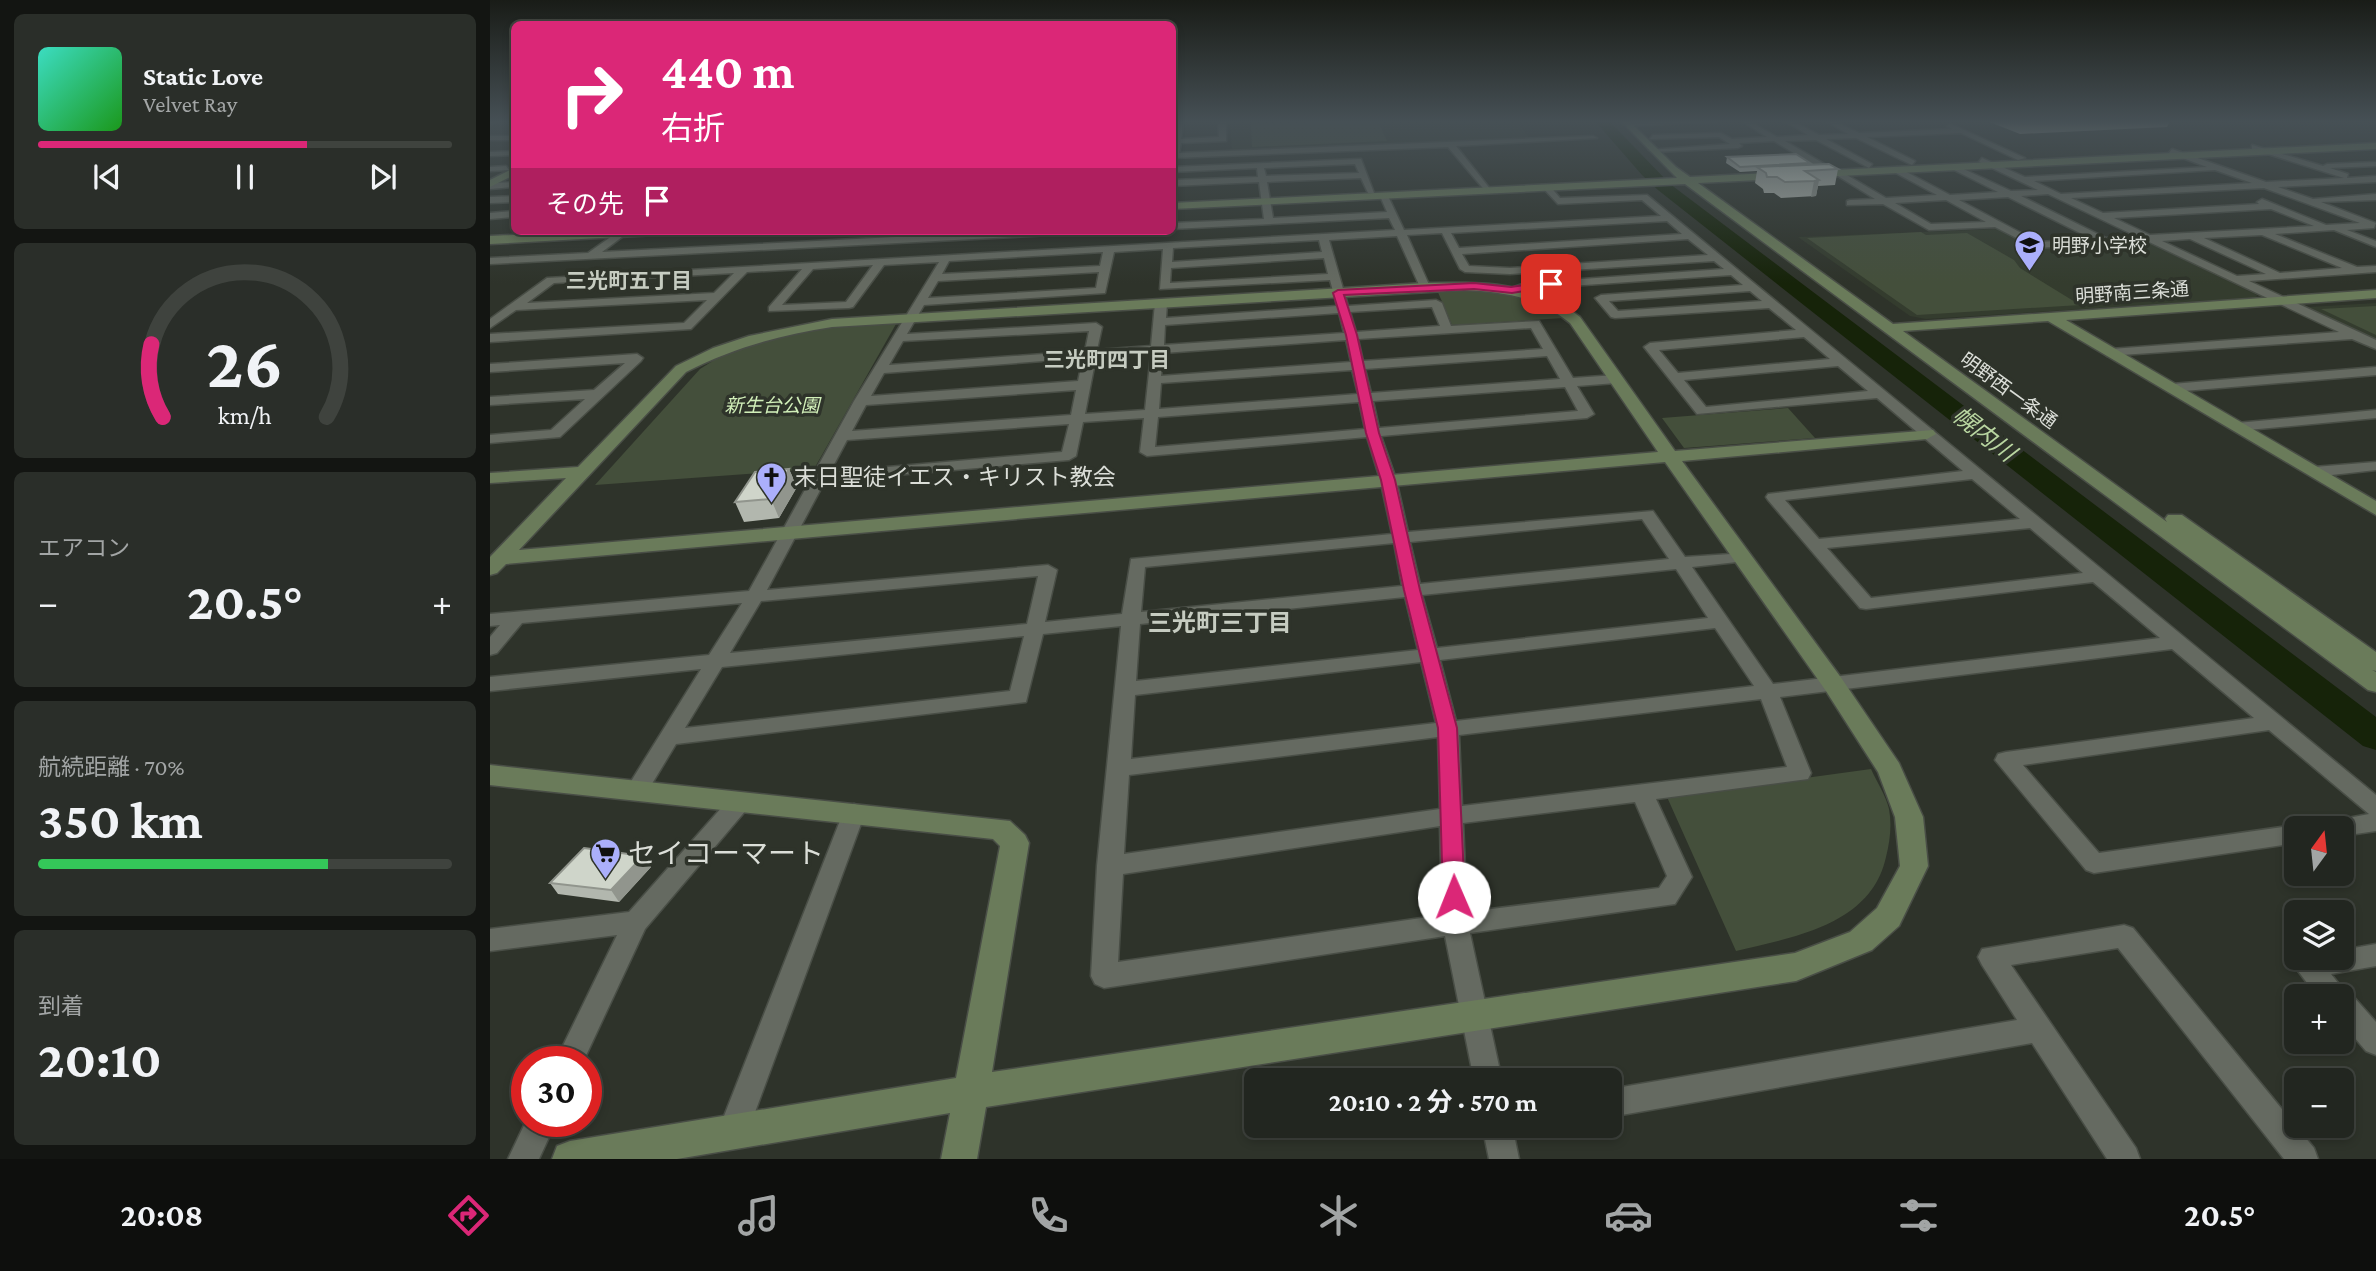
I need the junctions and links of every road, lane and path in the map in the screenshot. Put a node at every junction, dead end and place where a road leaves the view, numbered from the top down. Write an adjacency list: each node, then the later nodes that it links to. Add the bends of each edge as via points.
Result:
1 (1262, 175): 16 (street)
2 (1342, 175): 16 (street)
3 (1364, 175): 29 (street)
4 (1475, 175): 28 (street)
5 (1683, 175): 15 (street, 明野西一条通)
6 (1726, 175): 15 (street)
7 (1774, 175): 15 (street)
8 (1841, 175): 39 (street)
9 (1907, 175): 33 (street)
10 (1972, 175): 30 (street)
11 (2014, 175): 17 (street)
12 (2099, 175): 17 (street)
13 (2236, 175): 24 (street)
14 (2343, 175): 19 (street)
15 (1686, 178): 20 (street); 102 (street, 明野西一条通)
16 (1263, 179): 21 (street); 36 (street)
17 (2022, 179): 31 (street)
18 (2376, 179): 19 (street)
19 (2358, 180): 24 (street); 25 (street)
20 (1642, 181): 26 (street); 28 (street)
21 (1176, 183)
22 (490, 185): 23 (street)
23 (511, 185)
24 (2264, 185): 27 (street); 40 (street)
25 (2376, 186)
26 (1546, 187): 28 (street); 48 (street, via 1558,201 1644,197)
27 (2223, 187): 31 (street); 43 (street)
28 (1485, 188): 29 (street); 32 (street)
29 (1371, 191): 36 (street)
30 (2011, 194): 31 (street); 33 (street); 67 (street)
31 (2054, 194): 47 (street)
32 (1384, 196): 36 (street); 46 (street)
33 (1948, 197): 39 (street); 50 (street)
34 (2376, 197): 40 (street)
35 (511, 199): 37 (street)
36 (1266, 199): 38 (street); 42 (street); 49 (street)
37 (490, 201)
38 (1176, 201)
39 (1884, 201): 41 (street); 50 (street, via 1929,228)
40 (2308, 201): 51 (street)
41 (1850, 203)
42 (1176, 206)
43 (2272, 206): 47 (street); 53 (street)
44 (511, 214): 45 (street)
45 (490, 215)
46 (1392, 215): 49 (street); 55 (street)
47 (2101, 216): 65 (street)
48 (1668, 218): 54 (street); 63 (street)
49 (1269, 221): 52 (street)
50 (1996, 224): 67 (street, via 2036,245)
51 (2375, 225): 53 (street)
52 (1176, 226)
53 (2330, 227): 56 (street); 69 (street)
54 (1445, 230): 55 (street); 73 (street)
55 (1401, 232): 71 (street); 89 (street)
56 (2262, 232): 64 (street); 84 (street)
57 (511, 233): 58 (street)
58 (490, 234)
59 (574, 235): 66 (street)
60 (620, 235): 74 (street)
61 (834, 235): 68 (street)
62 (984, 235): 68 (street)
63 (1690, 236): 73 (street); 76 (street)
64 (2190, 236): 65 (street); 86 (street)
65 (2148, 239): 67 (street); 88 (street)
66 (490, 240)
67 (2105, 241)
68 (826, 244): 74 (street)
69 (2376, 244)
70 (1168, 246): 71 (street); 72 (street); 79 (street)
71 (1325, 246): 79 (street); 92 (street)
72 (1109, 249): 75 (street); 81 (street)
73 (1456, 251): 76 (street, via 1465,269 1510,271)
74 (590, 256): 77 (street)
75 (946, 258): 78 (street); 87 (street)
76 (1716, 258): 85 (street)
77 (490, 261)
78 (881, 262): 80 (street); 80 (street, via 849,305 774,309)
79 (1167, 265): 92 (street, via 1164,286)
80 (810, 266): 82 (street)
81 (1105, 268): 87 (street); 98 (street, via 1101,291)
82 (744, 269): 94 (street); 97 (street, via 551,279)
83 (2376, 269): 84 (street)
84 (2356, 271): 86 (street)
85 (1733, 272): 90 (street); 91 (street)
86 (2279, 276): 88 (street)
87 (934, 278): 98 (street)
88 (2234, 279): 95 (street)
89 (1425, 287): 91 (street); 92 (street)
90 (1752, 288): 96 (street); 96 (street, via 1601,298 1615,315)
91 (1512, 290): 120 (street, via 1562,307)
92 (1338, 293): 99 (street); 103 (street, via 1436,303); 106 (street)
93 (2376, 294): 95 (street, 明野南三条通)
94 (717, 296): 97 (street); 107 (street, via 687,326)
95 (2279, 301): 100 (street, 明野南三条通); 105 (street)
96 (1772, 304): 104 (street)
97 (513, 307): 101 (street)
98 (915, 310): 99 (street); 108 (street); 140 (street, via 798,328 716,350 681,369)
99 (1161, 312): 110 (street)
100 (2051, 317): 102 (street, 明野南三条通); 112 (street)
101 (490, 324)
102 (1898, 327): 163 (street, 明野西一条通); 165 (street, 明野西一条通)
103 (1447, 329): 106 (street); 111 (street, via 1535,324)
104 (1806, 333): 114 (street); 119 (street, via 1650,347)
105 (2353, 334): 109 (street); 112 (street)
106 (1351, 335): 110 (street); 115 (street)
107 (490, 338)
108 (898, 338): 113 (street, via 1096,327); 117 (street)
109 (2376, 345)
110 (1156, 349): 113 (street); 121 (street)
111 (1552, 352): 115 (street); 122 (street)
112 (2111, 353): 124 (street)
113 (1091, 355): 117 (street); 123 (street)
114 (1842, 362): 119 (street); 126 (street)
115 (1358, 365): 121 (street); 127 (street)
116 (490, 368): 125 (street, via 637,358)
117 (880, 369): 129 (street)
118 (2376, 371): 124 (street)
119 (1675, 377): 126 (street, via 1702,411)
120 (1616, 379): 122 (street); 138 (street)
121 (1153, 380): 130 (street)
122 (1570, 381): 127 (street); 134 (street, via 1587,415)
123 (1084, 385): 129 (street); 132 (street)
124 (2172, 387): 133 (street)
125 (599, 394): 128 (street); 137 (street, via 555,434)
126 (1880, 394): 135 (street)
127 (1365, 396): 130 (street); 134 (street)
128 (490, 401)
129 (861, 401): 136 (street)
130 (1152, 413): 132 (street); 134 (street, via 1147,452)
131 (2376, 414): 133 (street)
132 (1077, 419): 136 (street); 143 (street, via 1069,456)
133 (2237, 427): 141 (street)
134 (1373, 433): 145 (street)
135 (1927, 434): 138 (street); 142 (street)
136 (843, 436): 143 (street)
137 (490, 439)
138 (1671, 457): 145 (street); 151 (street)
139 (2376, 466): 141 (street)
140 (581, 472): 144 (street); 153 (street)
141 (2314, 472): 146 (street)
142 (1977, 474): 147 (street); 150 (street, via 1774,496)
143 (822, 477): 148 (street)
144 (490, 478)
145 (1388, 480): 148 (street); 149 (street)
146 (2376, 509)
147 (2032, 523): 150 (street); 154 (street)
148 (791, 532): 153 (street); 156 (street)
149 (1401, 536): 152 (street, via 1647,514); 155 (street); 158 (street, via 1137,563)
150 (1815, 544): 154 (street, via 1866,604)
151 (1740, 557): 152 (street); 171 (street)
152 (1682, 563): 155 (street); 160 (street)
153 (495, 564)
154 (2098, 576): 162 (street)
155 (1412, 590): 158 (street); 166 (street)
156 (755, 596): 157 (street); 161 (street, via 1048,569); 167 (street)
157 (516, 618): 159 (street); 164 (street)
158 (1129, 618): 161 (street); 172 (street)
159 (490, 620)
160 (1721, 622): 166 (street); 173 (street)
161 (1035, 628): 167 (street); 176 (street, via 1018,697)
162 (2176, 642): 171 (street); 174 (street)
163 (2366, 648): 165 (street); 168 (street, 明野西一条通)
164 (490, 649)
165 (2332, 652): 170 (street, 明野西一条通)
166 (1430, 655): 172 (street); 175 (street)
167 (716, 661): 169 (street); 176 (street)
168 (2376, 663)
169 (490, 684)
170 (2376, 684)
171 (1834, 685): 173 (street); 194 (street, via 1890,769 1909,817 1914,866 1888,917 1861,941 1796,967)
172 (1126, 689): 177 (street)
173 (1769, 693): 175 (street); 180 (street, via 1800,773)
174 (2274, 722): 182 (street); 187 (street, via 2006,760 2094,863)
175 (1448, 728): 177 (street); 184 (street)
176 (669, 737): 179 (street)
177 (1119, 768): 188 (street)
178 (490, 775): 179 (street)
179 (635, 791): 181 (street)
180 (1642, 793): 184 (street); 190 (street, via 1680,877 1666,897)
181 (739, 803): 183 (street); 189 (street)
182 (2376, 808)
183 (854, 813): 200 (street, via 1000,829 1015,843); 202 (street)
184 (1452, 816): 188 (street); 190 (street)
185 (2376, 822): 186 (street)
186 (2354, 825)
187 (2284, 836)
188 (1109, 866): 190 (street, via 1104,976)
189 (636, 922): 191 (street); 198 (street)
190 (1455, 924): 194 (street)
191 (490, 940)
192 (2376, 955): 193 (street, via 2308,967)
193 (2323, 984)
194 (1475, 1015): 199 (street); 200 (street)
195 (2354, 1017): 197 (street)
196 (2039, 1029): 201 (street); 209 (street); 210 (street, via 1991,957 2124,936)
197 (2376, 1042)
198 (577, 1046)
199 (1486, 1068)
200 (971, 1092): 202 (street); 207 (street)
201 (1622, 1101)
202 (732, 1134): 206 (street)
203 (534, 1137): 205 (street)
204 (1500, 1138): 208 (street)
205 (523, 1159)
206 (570, 1159)
207 (959, 1159)
208 (1504, 1159)
209 (2125, 1159)
210 (2303, 1159)

